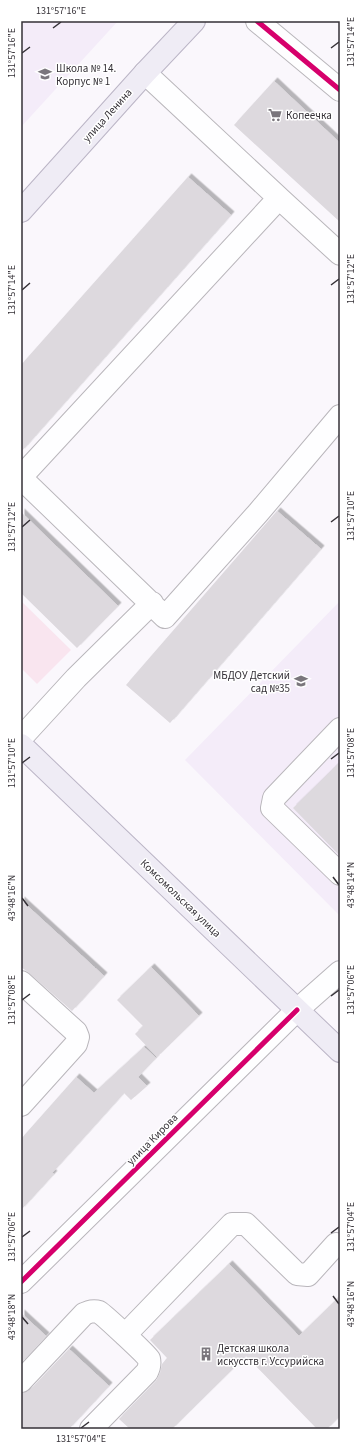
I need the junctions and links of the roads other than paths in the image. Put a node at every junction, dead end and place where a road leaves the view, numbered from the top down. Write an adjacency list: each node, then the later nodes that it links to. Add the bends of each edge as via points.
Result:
1 (194, 21): 3 (main road, улица Ленина)
2 (257, 21): 4 (street)
3 (145, 73): 5 (street); 6 (main road, улица Ленина)
4 (340, 90)
5 (280, 198): 7 (street); 9 (street)
6 (21, 211)
7 (340, 254)
8 (340, 416): 10 (street, via 258,513 165,616)
9 (21, 477): 10 (street)
10 (152, 603): 12 (street, via 76,678)
11 (340, 729): 14 (street, via 274,798 272,808)
12 (21, 738)
13 (21, 745): 17 (main road, Комсомольская улица)
14 (340, 874)
15 (340, 972): 17 (street, улица Кирова)
16 (21, 982): 19 (street, via 76,1032 78,1038 76,1044)
17 (297, 1010): 18 (main road, Комсомольская улица); 21 (street, улица Кирова)
18 (340, 1051)
19 (21, 1105)
20 (340, 1246): 22 (street, via 336,1244 308,1275 297,1274 246,1224 232,1224)
21 (21, 1282)
22 (125, 1335): 23 (street, via 100,1313 91,1311 84,1314); 24 (street, via 149,1360 147,1372)
23 (21, 1381)
24 (91, 1429)

